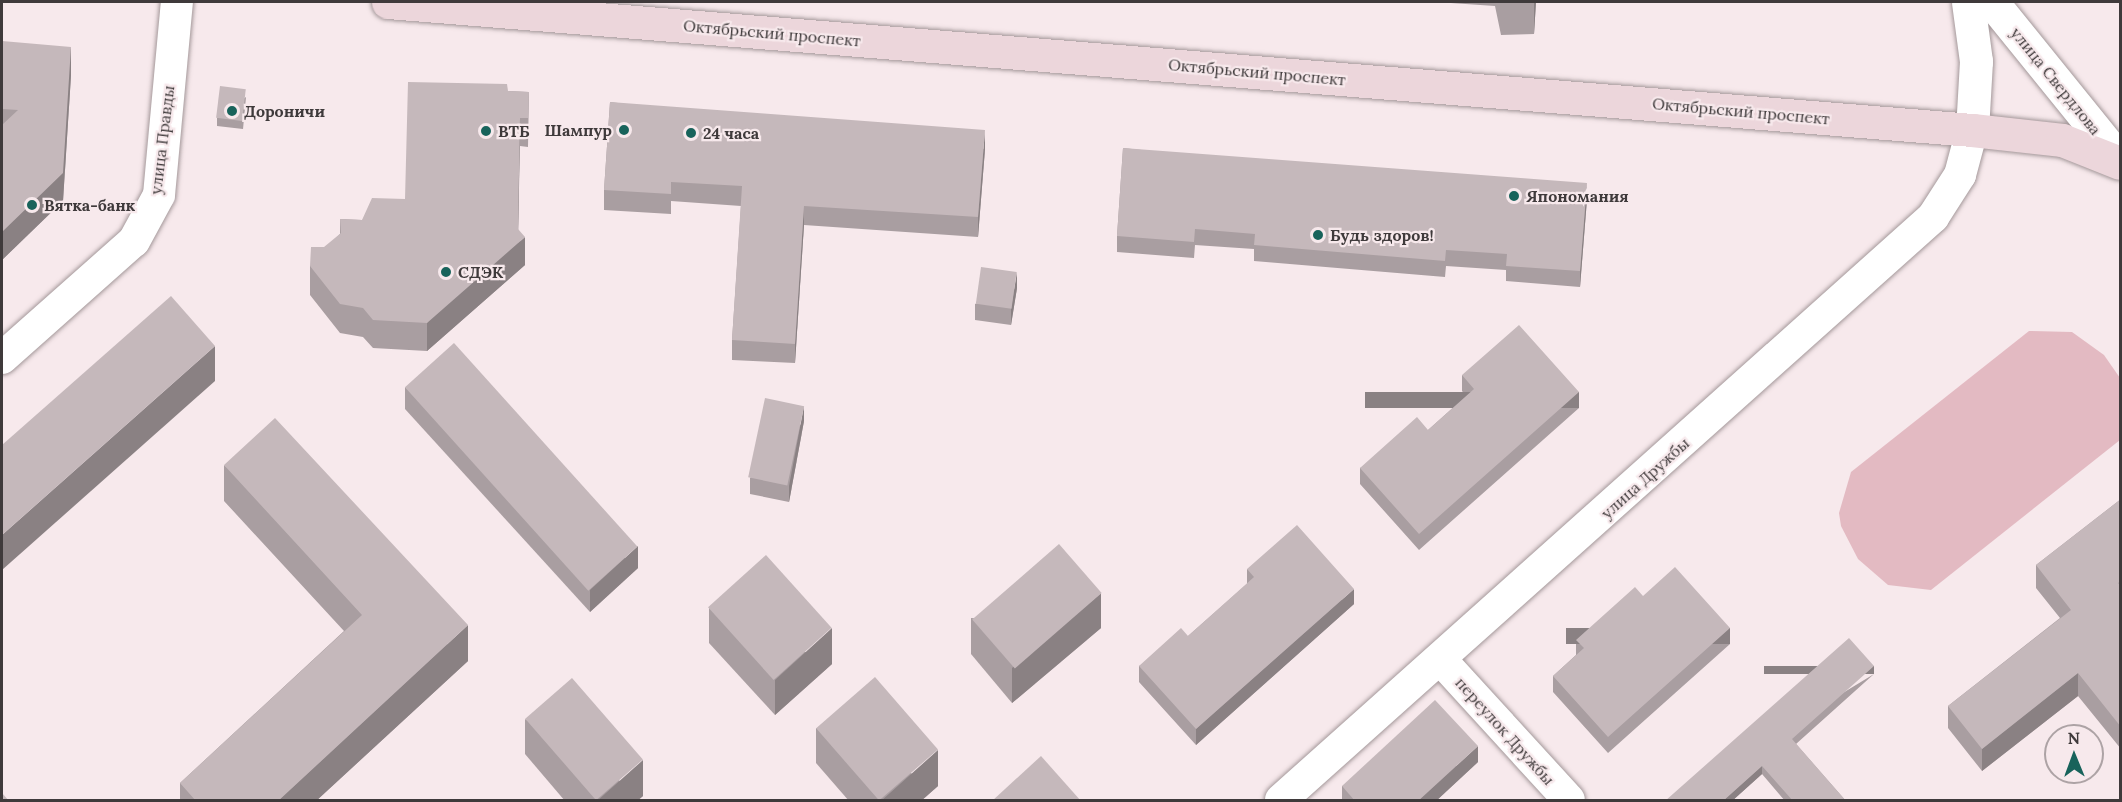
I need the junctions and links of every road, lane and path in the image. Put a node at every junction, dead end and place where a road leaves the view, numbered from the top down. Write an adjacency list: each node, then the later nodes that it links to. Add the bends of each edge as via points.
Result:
1 (177, 2): 7 (street, улица Правды, via 159,195 134,241)
2 (388, 2): 5 (main road, Октябрьский проспект)
3 (1968, 2): 5 (street, via 1976,61)
4 (1992, 2): 6 (street, улица Свердлова)
5 (1972, 130): 6 (main road, Октябрьский проспект, via 2062,140); 8 (street, улица Дружбы, via 1960,175 1933,218)
6 (2121, 162)
7 (2, 358)
8 (1442, 661): 9 (street, улица Дружбы); 10 (street, переулок Дружбы)
9 (1281, 801)
10 (1569, 801)

